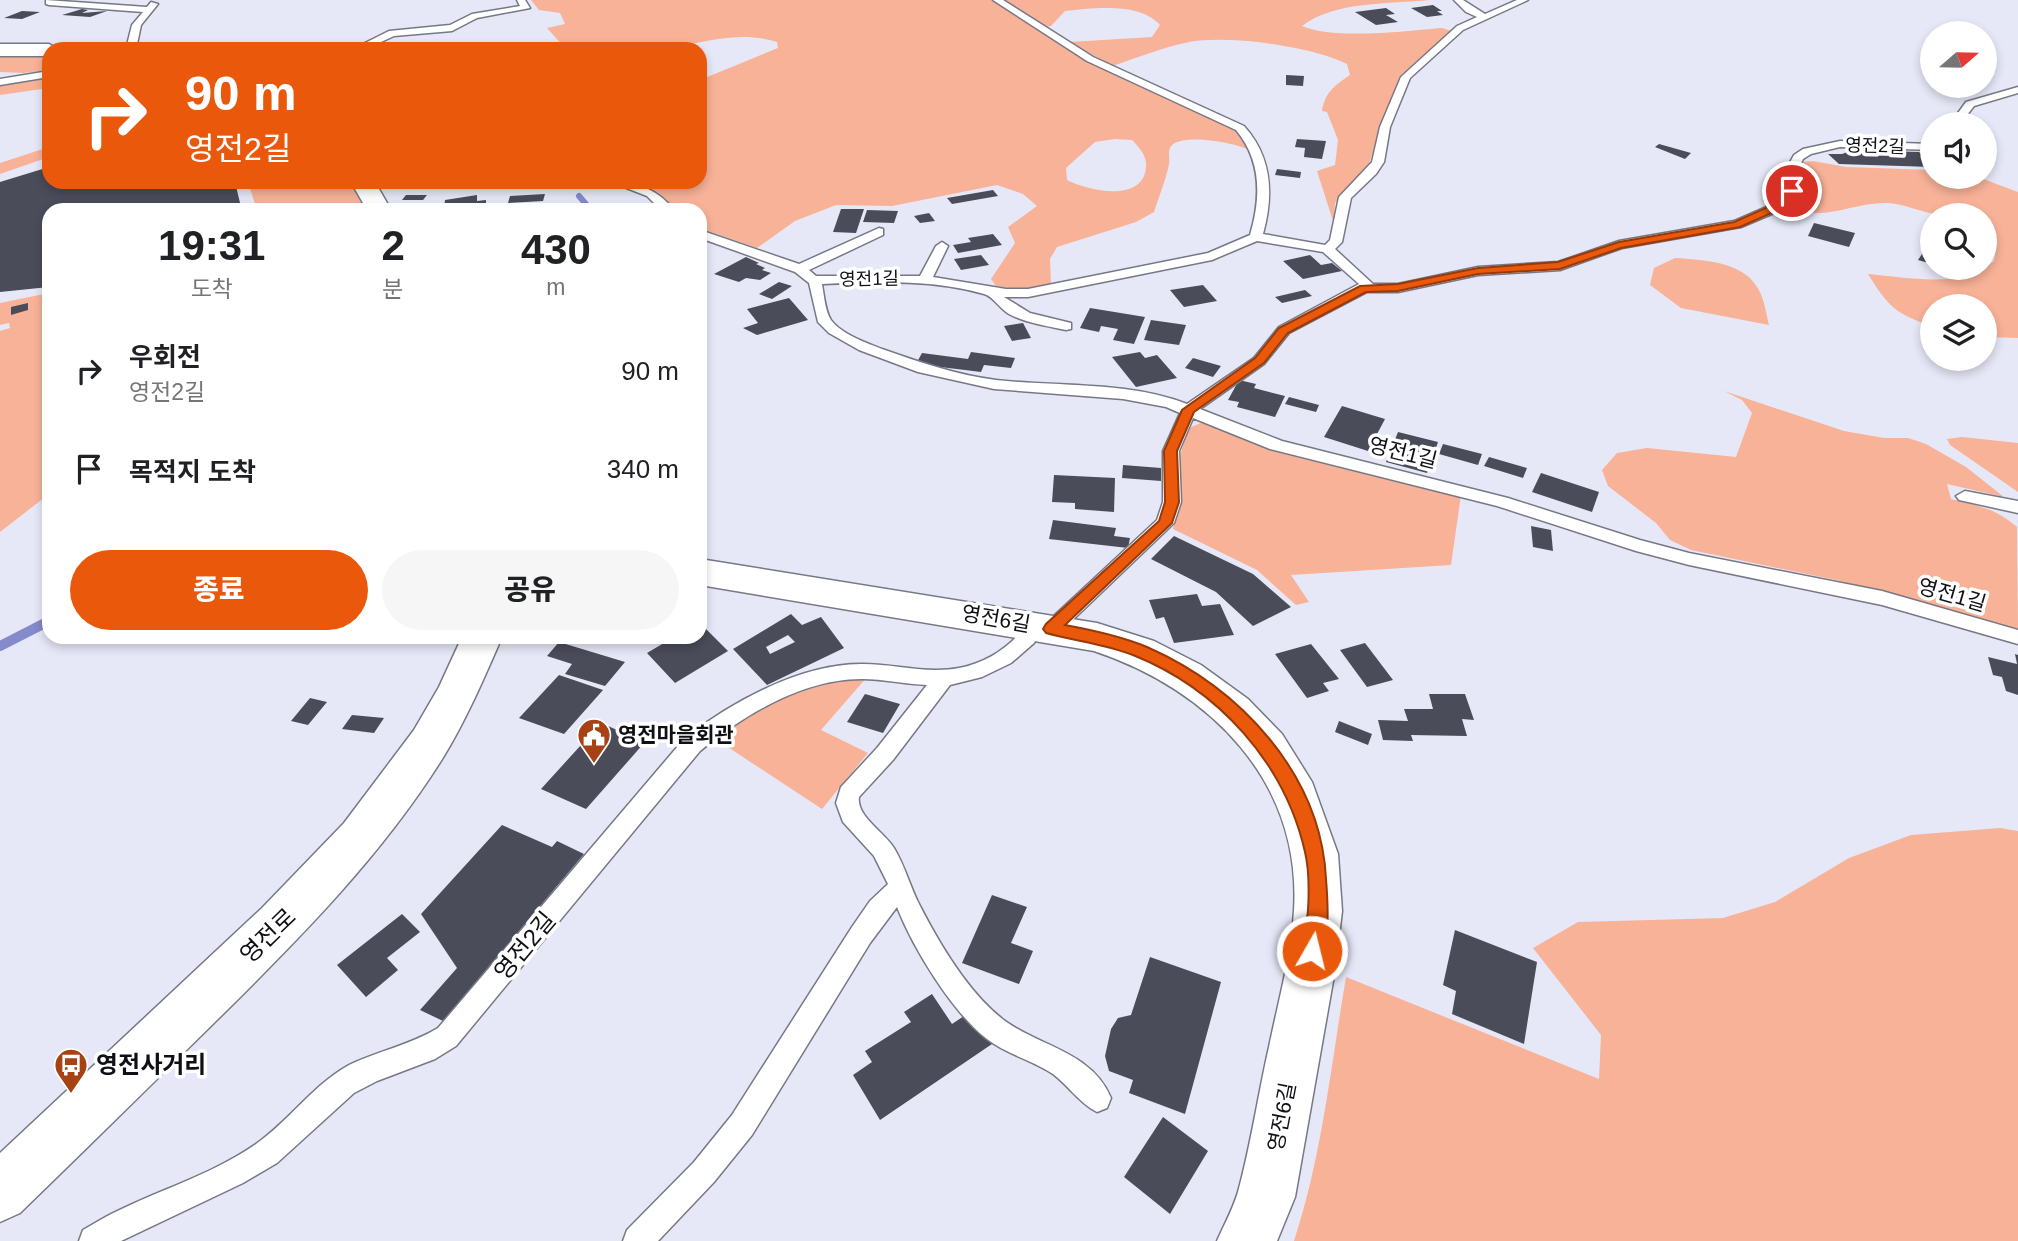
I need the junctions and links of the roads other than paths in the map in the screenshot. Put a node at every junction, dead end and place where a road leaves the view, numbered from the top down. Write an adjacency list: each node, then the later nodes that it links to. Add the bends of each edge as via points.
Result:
1 (156, 0): 7 (lane)
2 (521, 0): 10 (lane, via 526,8 475,16 452,28 392,33)
3 (997, 0): 22 (lane, via 1090,59 1228,121 1249,136 1261,159 1263,206)
4 (1458, 0): 8 (lane)
5 (1524, 0): 8 (lane)
6 (50, 2): 7 (lane)
7 (150, 10): 9 (lane, via 137,25)
8 (1484, 17): 24 (lane, via 1460,28 1406,77 1385,127 1378,162 1346,197 1336,242)
9 (133, 42)
10 (373, 42)
11 (0, 50): 12 (street)
12 (42, 50)
13 (42, 75): 14 (lane)
14 (0, 82)
15 (2018, 90): 16 (lane, via 1970,104)
16 (1964, 112)
17 (1920, 147): 28 (lane, 영전2길, via 1840,144 1807,151 1794,166 1792,191 1770,210 1737,224 1619,245 1560,265 1478,271 1398,288)
18 (639, 189): 19 (lane)
19 (661, 203)
20 (879, 232): 25 (lane, 영전1길)
21 (707, 236): 25 (lane, 영전1길)
22 (1256, 237): 24 (lane); 29 (lane, 영전1길, via 1212,256 1058,288 1014,294)
23 (942, 246): 27 (lane, 영전1길)
24 (1327, 249): 28 (lane, via 1363,280)
25 (800, 269): 26 (lane, 영전1길)
26 (814, 280): 27 (lane, 영전1길); 31 (lane, 영전1길, via 825,322 864,347 898,361 974,380 1123,394)
27 (925, 280): 29 (lane, 영전1길)
28 (1364, 288): 31 (lane, 영전2길, via 1284,330 1259,361)
29 (993, 291): 30 (lane, 영전1길, via 1004,307 1014,312)
30 (1066, 326)
31 (1189, 410): 35 (lane, 영전2길, via 1171,451 1172,502 1165,523); 36 (lane, 영전1길, via 1276,445 1502,502 1636,545 1843,589)
32 (1965, 496): 33 (lane)
33 (2018, 508)
34 (708, 571): 35 (street, 영전6길)
35 (1043, 627): 38 (lane, 영전2길, via 1009,656); 44 (street, 영전6길, via 1140,651 1188,676 1233,710 1267,746 1296,795 1312,842 1318,911 1310,970 1266,1197)
36 (2018, 637)
37 (479, 644): 41 (street, 영전로, via 430,742 355,843 295,911)
38 (944, 678): 39 (lane, via 849,793 851,815 882,849); 42 (lane, 영전2길, via 838,673 768,696 710,730 692,745 447,1037 429,1049 349,1081 252,1163)
39 (901, 887): 40 (lane, via 910,911 970,1006 997,1031 1078,1076); 43 (lane, via 860,935 742,1125)
40 (1097, 1098)
41 (0, 1193)
42 (94, 1241)
43 (638, 1241)
44 (1247, 1241)

